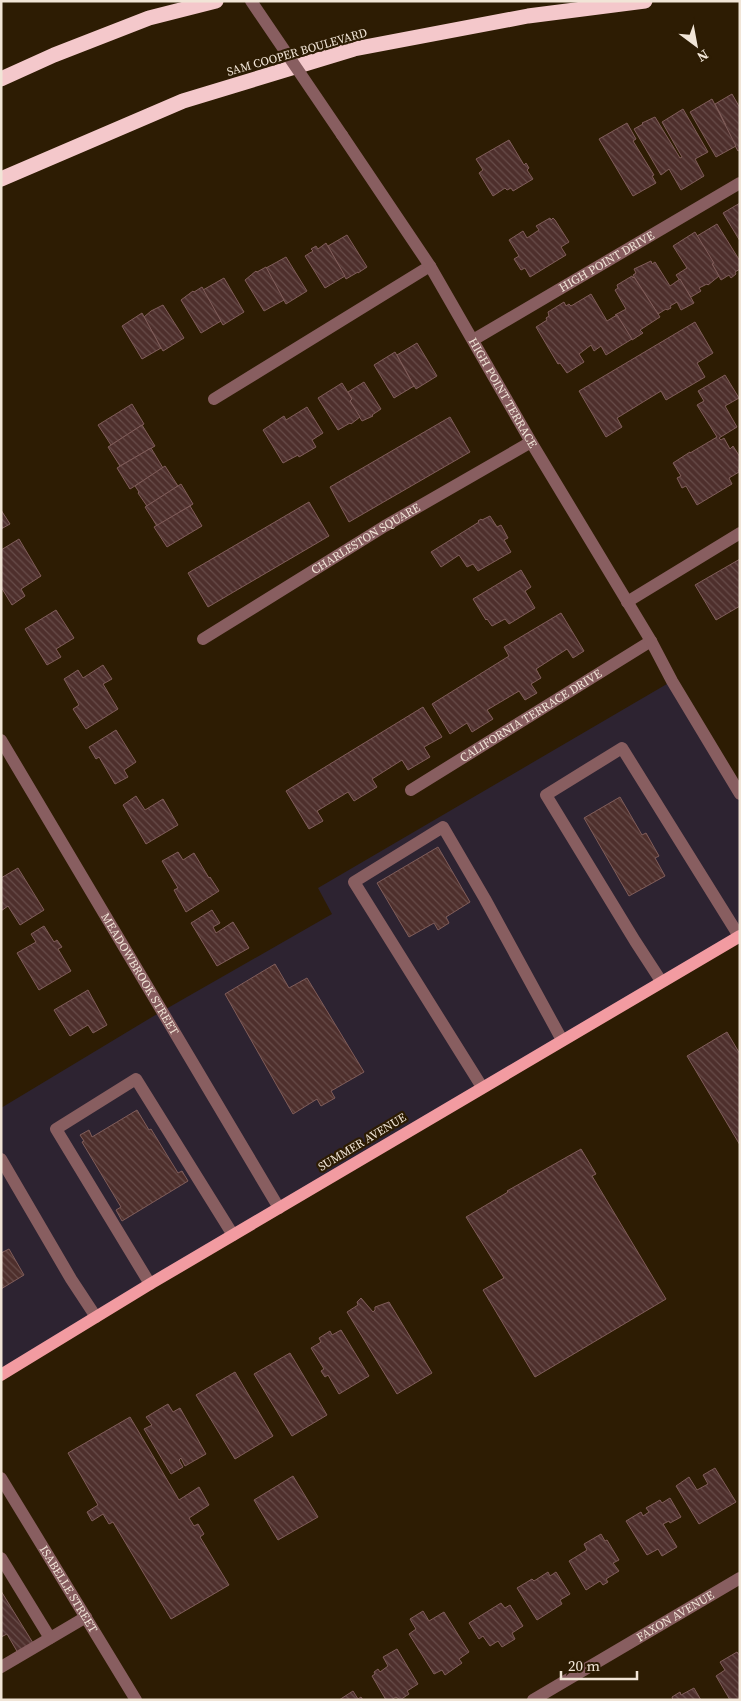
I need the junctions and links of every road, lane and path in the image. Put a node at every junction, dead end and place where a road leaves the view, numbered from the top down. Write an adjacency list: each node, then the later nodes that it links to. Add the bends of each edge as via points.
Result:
1 (216, 1): 4 (highway, via 149,18)
2 (251, 1): 7 (street, HIGH POINT TERRACE, bridge)
3 (645, 1): 5 (highway, SAM COOPER BOULEVARD, via 528,16 354,49 184,101)
4 (1, 79)
5 (1, 179)
6 (740, 183): 8 (street, HIGH POINT DRIVE)
7 (430, 266): 8 (street, HIGH POINT TERRACE); 9 (street)
8 (474, 340): 10 (street, HIGH POINT TERRACE)
9 (214, 400)
10 (532, 442): 12 (street, HIGH POINT TERRACE); 13 (street, CHARLESTON SQUARE, via 385,526)
11 (740, 533): 12 (street)
12 (627, 602): 14 (street, HIGH POINT TERRACE)
13 (203, 639)
14 (652, 640): 16 (street, CALIFORNIA TERRACE DRIVE); 17 (street, HIGH POINT TERRACE, via 672,681)
15 (1, 740): 23 (street, MEADOWBROOK STREET)
16 (411, 790)
17 (740, 794)
18 (739, 936): 19 (main road, SUMMER AVENUE); 19 (street, via 622,748 546,795)
19 (661, 981): 20 (main road, SUMMER AVENUE)
20 (562, 1040): 21 (main road, SUMMER AVENUE); 21 (street, via 443,827 354,882)
21 (482, 1087): 23 (main road, SUMMER AVENUE)
22 (1, 1160): 26 (street)
23 (279, 1208): 24 (main road, SUMMER AVENUE)
24 (233, 1235): 25 (main road, SUMMER AVENUE); 25 (street, via 136,1079 56,1129)
25 (150, 1284): 26 (main road, SUMMER AVENUE)
26 (96, 1317): 27 (main road, SUMMER AVENUE)
27 (1, 1375)
28 (1, 1478): 31 (street, ISABELLE STREET)
29 (1, 1558): 32 (street)
30 (740, 1578): 35 (street, FAXON AVENUE)
31 (86, 1617): 32 (street); 34 (street, ISABELLE STREET)
32 (50, 1638): 33 (street)
33 (1, 1667)
34 (136, 1700)
35 (533, 1700)

